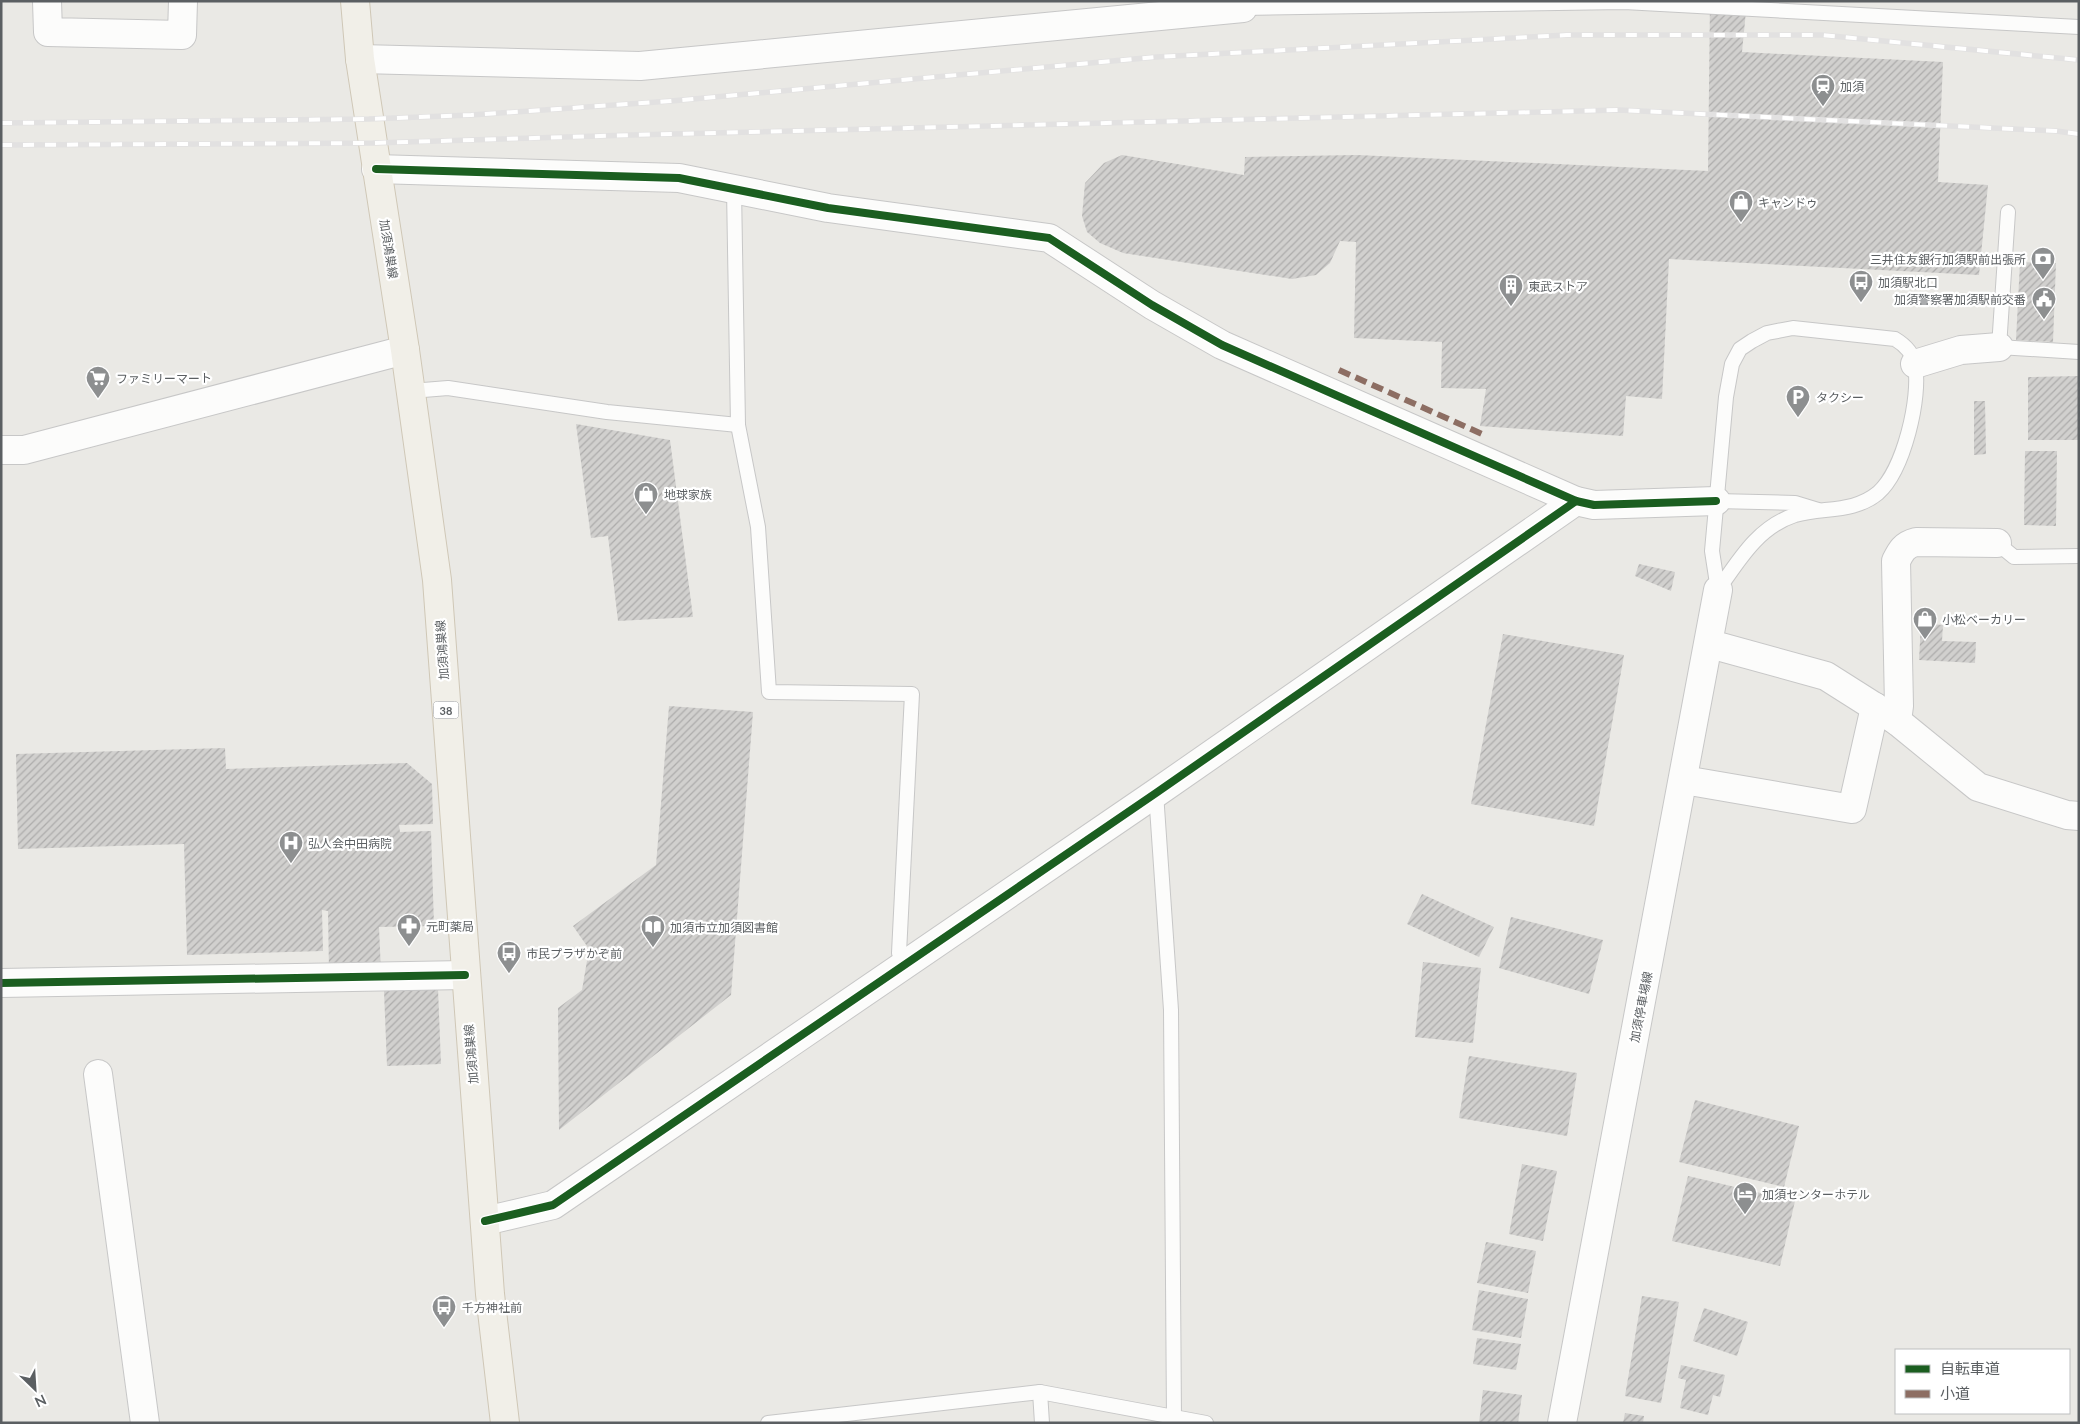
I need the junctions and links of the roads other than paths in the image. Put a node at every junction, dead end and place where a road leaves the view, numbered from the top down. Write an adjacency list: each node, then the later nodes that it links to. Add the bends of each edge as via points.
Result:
1 (48, 1): 2 (street, via 48,32 182,35)
2 (183, 1)
3 (355, 1): 6 (main road, 加須鴻巣線 / 38)
4 (1243, 5): 5 (lane, via 1624,2); 6 (street, via 640,66)
5 (2079, 27)
6 (360, 59): 7 (main road, 加須鴻巣線 / 38)
7 (376, 169): 8 (street, via 670,177); 11 (main road, 加須鴻巣線 / 38)
8 (734, 189): 15 (lane); 17 (street, via 828,208 1049,238 1152,305 1222,345)
9 (2008, 212): 10 (lane)
10 (1999, 347): 12 (lane); 13 (street, via 1960,350)
11 (405, 350): 14 (main road, 加須鴻巣線 / 38); 16 (street, via 24,450)
12 (2079, 352)
13 (1915, 364): 18 (lane, via 1908,348 1895,339 1793,328 1766,333 1740,349 1732,364 1726,397); 19 (lane, via 1917,384 1912,418 1903,450 1889,480 1879,492 1851,508)
14 (411, 391): 15 (lane, via 448,388 607,412); 29 (main road, 加須鴻巣線 / 38, via 437,580)
15 (738, 425): 28 (lane, via 758,527 770,692 912,694 899,954)
16 (1, 450)
17 (1576, 501): 18 (street, via 1594,505); 26 (street)
18 (1716, 501): 19 (lane, via 1795,503); 22 (lane, via 1712,551)
19 (1822, 511): 22 (lane, via 1796,515 1762,533)
20 (1997, 543): 21 (lane, via 2014,557); 24 (street, via 1916,542 1901,550 1896,561 1899,706)
21 (2079, 556)
22 (1718, 590): 23 (street, 加須停車場線)
23 (1710, 644): 24 (street, via 1826,676); 25 (street, 加須停車場線)
24 (1886, 714): 25 (street, via 1852,809); 27 (street, via 1978,787)
25 (1684, 780): 41 (street, 加須停車場線)
26 (1156, 793): 28 (street); 34 (lane, via 1171,1010)
27 (2079, 816)
28 (905, 964): 32 (street, via 553,1205)
29 (465, 975): 30 (street); 32 (main road, 加須鴻巣線 / 38)
30 (1, 982)
31 (98, 1074): 36 (street)
32 (485, 1221): 37 (main road, 加須鴻巣線 / 38)
33 (1040, 1392): 34 (lane); 35 (lane); 39 (lane)
34 (1174, 1418): 40 (lane)
35 (822, 1420): 38 (lane)
36 (145, 1423)
37 (505, 1423)
38 (768, 1423)
39 (1042, 1423)
40 (1206, 1423)
41 (1562, 1423)

